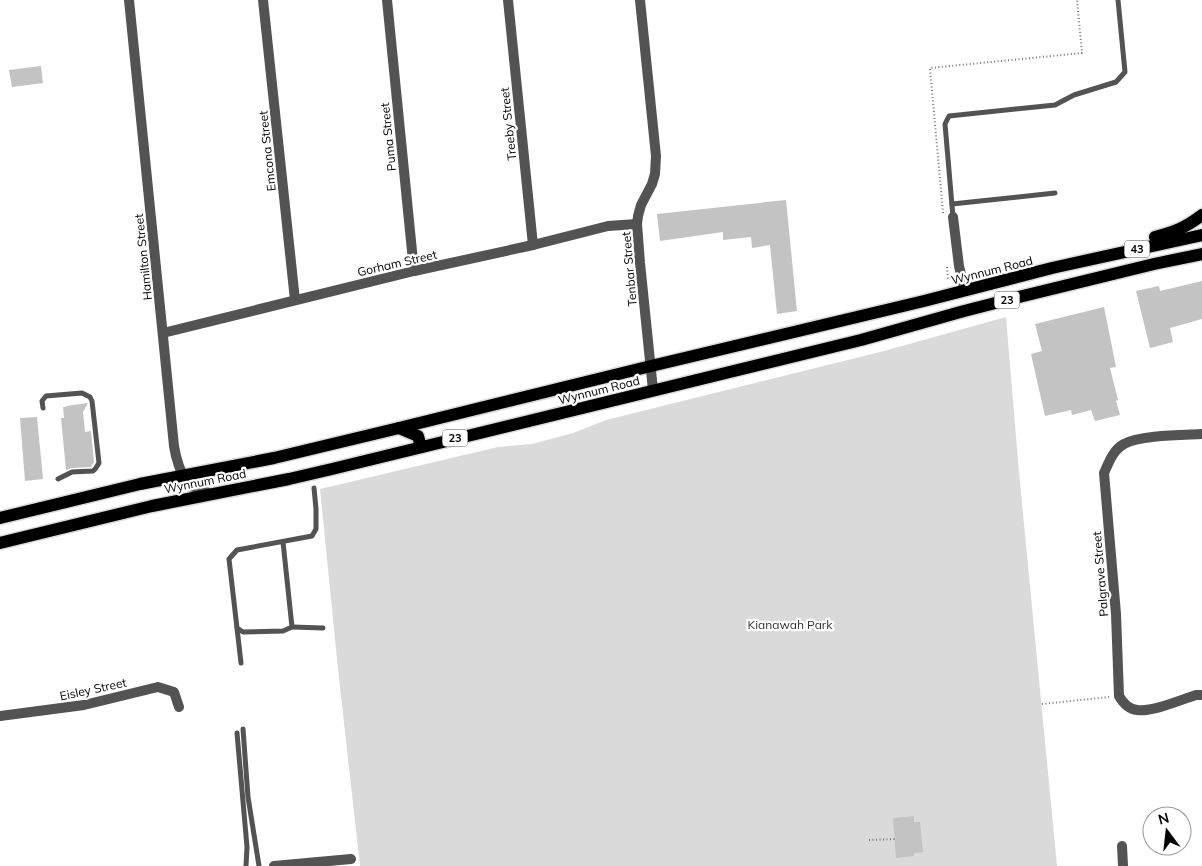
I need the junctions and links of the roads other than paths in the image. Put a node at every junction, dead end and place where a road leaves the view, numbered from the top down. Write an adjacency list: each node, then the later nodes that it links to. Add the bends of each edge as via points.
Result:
1 (129, 0): 19 (street, Hamilton Street)
2 (263, 0): 18 (street, Emcona Street)
3 (387, 0): 16 (street, Puma Street)
4 (508, 0): 13 (street, Treeby Street)
5 (640, 0): 11 (street, Tenbar Street, via 656,156 655,174 641,205)
6 (1118, 0): 8 (lane, via 1125,72 1116,82 1074,95 1055,105 949,116 945,124)
7 (1055, 193): 8 (lane)
8 (952, 204): 10 (lane)
9 (1202, 215): 15 (main road, 23, via 1176,231)
10 (953, 217): 17 (street)
11 (638, 224): 13 (street, Gorham Street, via 608,226); 20 (street, Tenbar Street)
12 (1202, 234): 15 (main road, Wynnum Road / 43)
13 (533, 244): 16 (street, Gorham Street)
14 (1202, 254): 21 (main road, Wynnum Road / 23)
15 (1096, 258): 17 (main road, Wynnum Road / 23)
16 (414, 271): 18 (street, Gorham Street)
17 (964, 291): 20 (main road, Wynnum Road / 23)
18 (295, 300): 19 (street, Gorham Street)
19 (163, 333): 26 (street, Hamilton Street, via 175,455)
20 (651, 366): 21 (street, Tenbar Street); 23 (main road, Wynnum Road / 23)
21 (653, 390): 25 (main road, Wynnum Road / 23)
22 (44, 408): 27 (lane, via 42,401 46,396 82,393 92,400 99,463 93,471 72,472)
23 (399, 428): 25 (main road, via 418,436); 26 (main road, Wynnum Road / 23, via 274,458)
24 (1202, 434): 37 (street, Palgrave Street, via 1140,439 1124,444 1110,458 1104,473 1116,614 1119,696 1124,705 1136,710 1153,709)
25 (421, 446): 29 (main road, Wynnum Road / 23, via 289,479)
26 (182, 475): 29 (street, via 188,486); 30 (main road, Wynnum Road / 23)
27 (58, 479)
28 (314, 488): 31 (lane, via 316,528 312,536)
29 (210, 494): 32 (main road, Wynnum Road / 23)
30 (0, 518)
31 (283, 542): 33 (lane); 34 (lane, via 237,550 229,559)
32 (0, 543)
33 (292, 627): 34 (lane, via 243,632); 35 (lane)
34 (237, 628): 36 (lane)
35 (323, 628)
36 (241, 663)
37 (1202, 695)
38 (178, 707): 39 (street, Eisley Street, via 174,692 158,687 84,705)
39 (0, 716)
40 (243, 729): 45 (lane, via 248,797)
41 (237, 733): 44 (lane)
42 (1122, 846): 47 (street)
43 (351, 858): 46 (street)
44 (246, 866)
45 (259, 866)
46 (274, 866)
47 (1123, 866)

